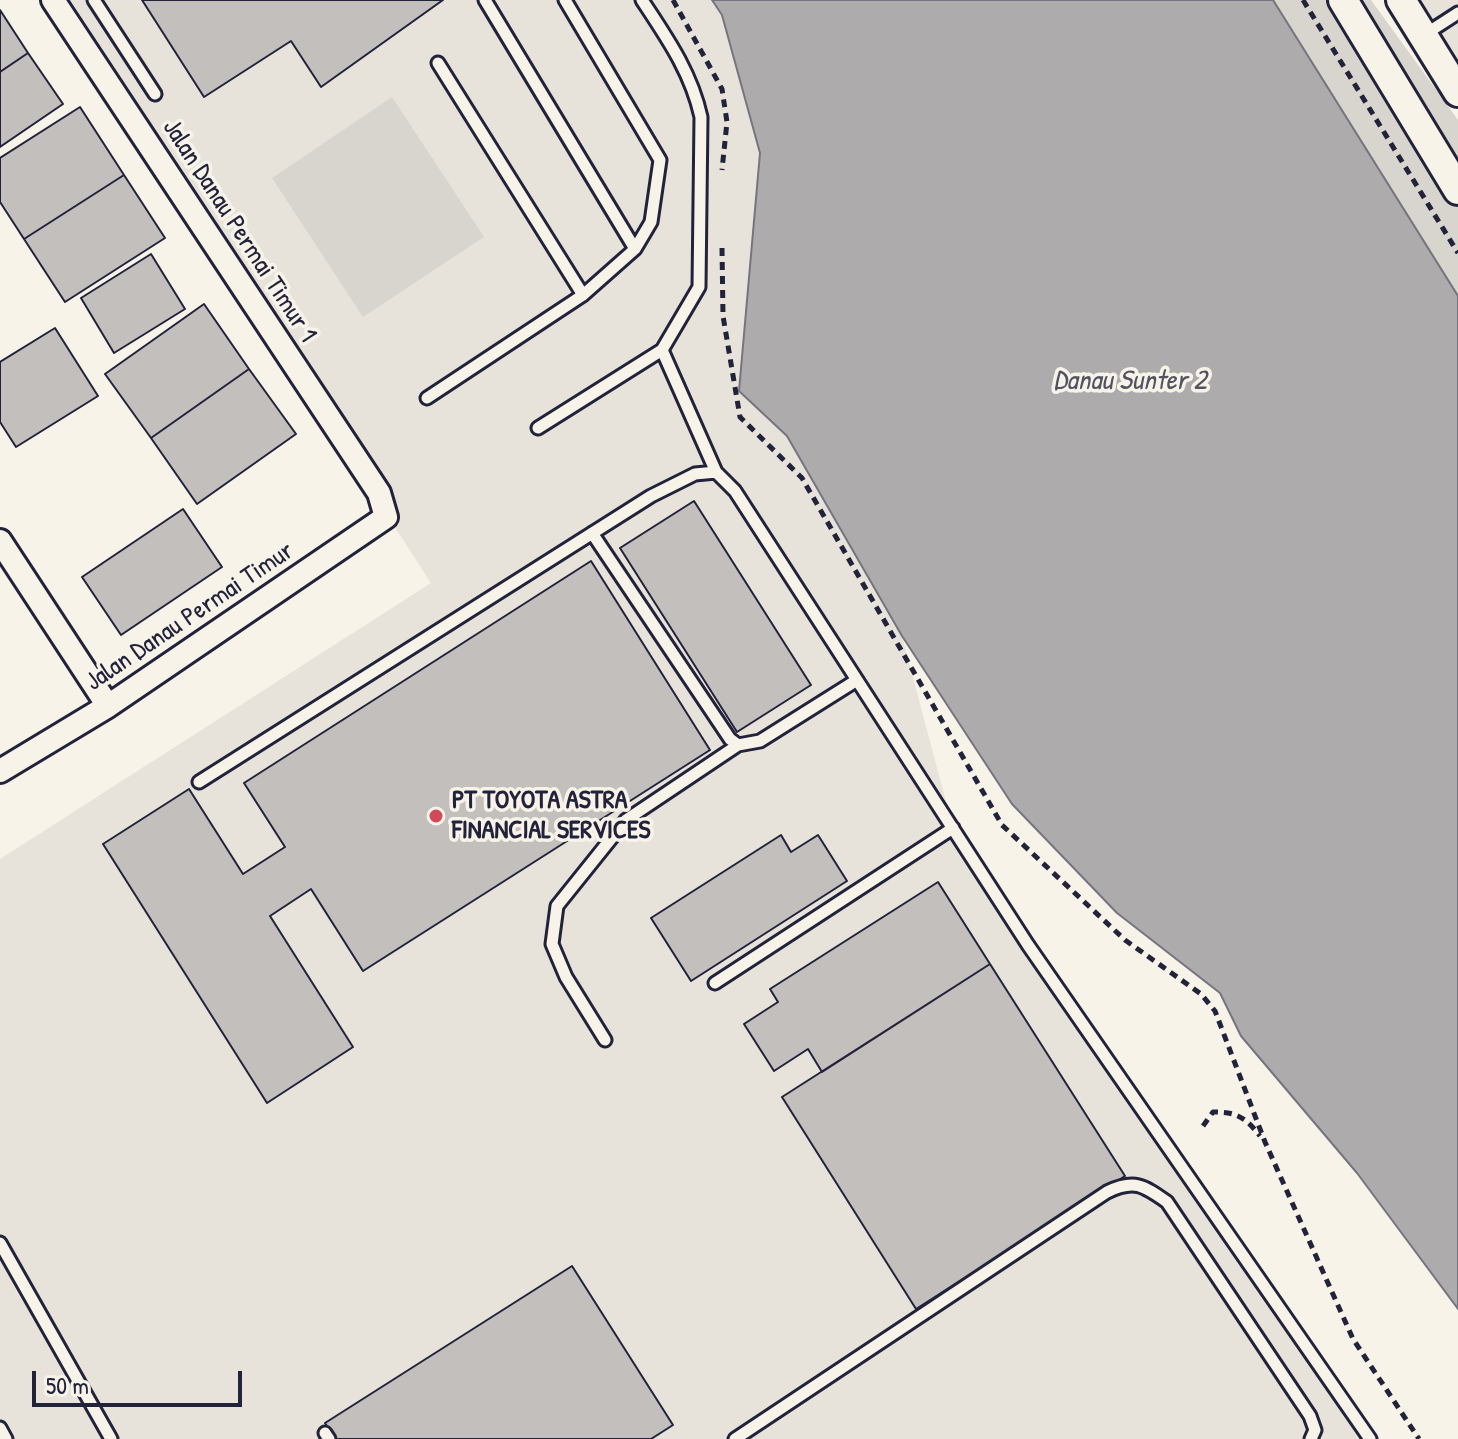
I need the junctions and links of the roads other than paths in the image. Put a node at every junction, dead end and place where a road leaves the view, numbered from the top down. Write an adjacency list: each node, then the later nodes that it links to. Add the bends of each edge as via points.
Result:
1 (53, 0): 20 (street, Jalan Danau Permai Timur 1)
2 (94, 0): 12 (lane)
3 (485, 0): 14 (lane)
4 (565, 0): 14 (lane, via 660,160 651,222)
5 (642, 0): 16 (lane, via 684,65 701,117 699,287)
6 (1343, 0): 13 (street)
7 (1401, 0): 9 (street)
8 (1458, 13): 9 (lane)
9 (1423, 36): 11 (street)
10 (438, 63): 15 (lane)
11 (1458, 92)
12 (155, 94)
13 (1458, 190)
14 (635, 249): 15 (lane)
15 (583, 295): 17 (lane)
16 (662, 350): 18 (lane); 19 (lane)
17 (427, 398)
18 (538, 428)
19 (716, 472): 21 (lane, via 695,474); 23 (lane, via 735,491)
20 (379, 493): 24 (street, Jalan Danau Permai Timur, via 386,517 375,527)
21 (592, 533): 25 (lane); 27 (lane)
22 (0, 541): 24 (street)
23 (857, 680): 25 (lane, via 760,741); 28 (lane)
24 (108, 706): 26 (street, Jalan Danau Permai Timur)
25 (738, 745): 30 (lane, via 626,820 557,906 552,944)
26 (0, 771)
27 (199, 782)
28 (953, 828): 29 (lane); 37 (lane, via 1028,945)
29 (715, 983)
30 (605, 1040)
31 (0, 1243): 34 (lane)
32 (0, 1428): 33 (lane)
33 (6, 1439)
34 (111, 1439)
35 (735, 1439): 36 (lane, via 1107,1192 1131,1182 1167,1202 1310,1416 1315,1430)
36 (1311, 1439)
37 (1370, 1439)

